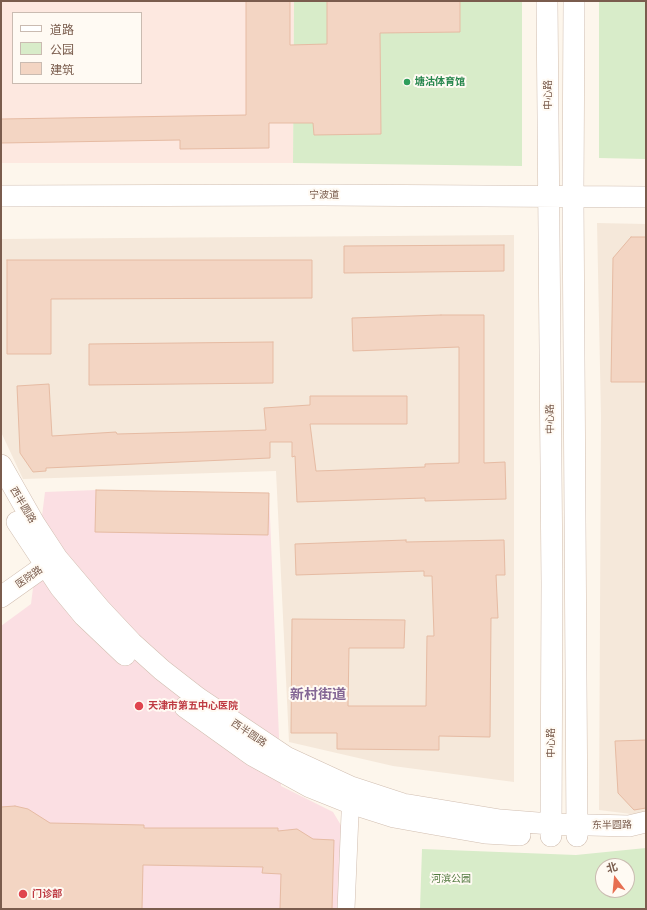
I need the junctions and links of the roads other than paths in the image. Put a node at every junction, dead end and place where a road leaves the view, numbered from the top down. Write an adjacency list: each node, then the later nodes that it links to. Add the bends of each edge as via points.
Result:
1 (547, 1): 5 (street, 中心路)
2 (574, 1): 6 (street)
3 (1, 183): 5 (street, 宁波道)
4 (646, 183): 6 (street, 宁波道)
5 (549, 189): 6 (street, 宁波道); 7 (street, 宁波道); 15 (street, 中心路, via 552,584)
6 (573, 190): 8 (street, 宁波道); 16 (street)
7 (1, 196)
8 (646, 197)
9 (1, 465): 11 (street, 西半圆路, via 34,523)
10 (1, 495): 11 (street, 西半圆路)
11 (51, 562): 12 (street, 医院路); 13 (street, 西半圆路, via 132,643 198,698 286,757)
12 (1, 597)
13 (351, 795): 15 (street, 西半圆路); 18 (street)
14 (646, 822): 16 (street, 东半圆路, via 629,826)
15 (550, 830): 16 (street, 西半圆路)
16 (577, 830): 17 (street, 东半圆路, via 630,836)
17 (646, 833)
18 (346, 909)

